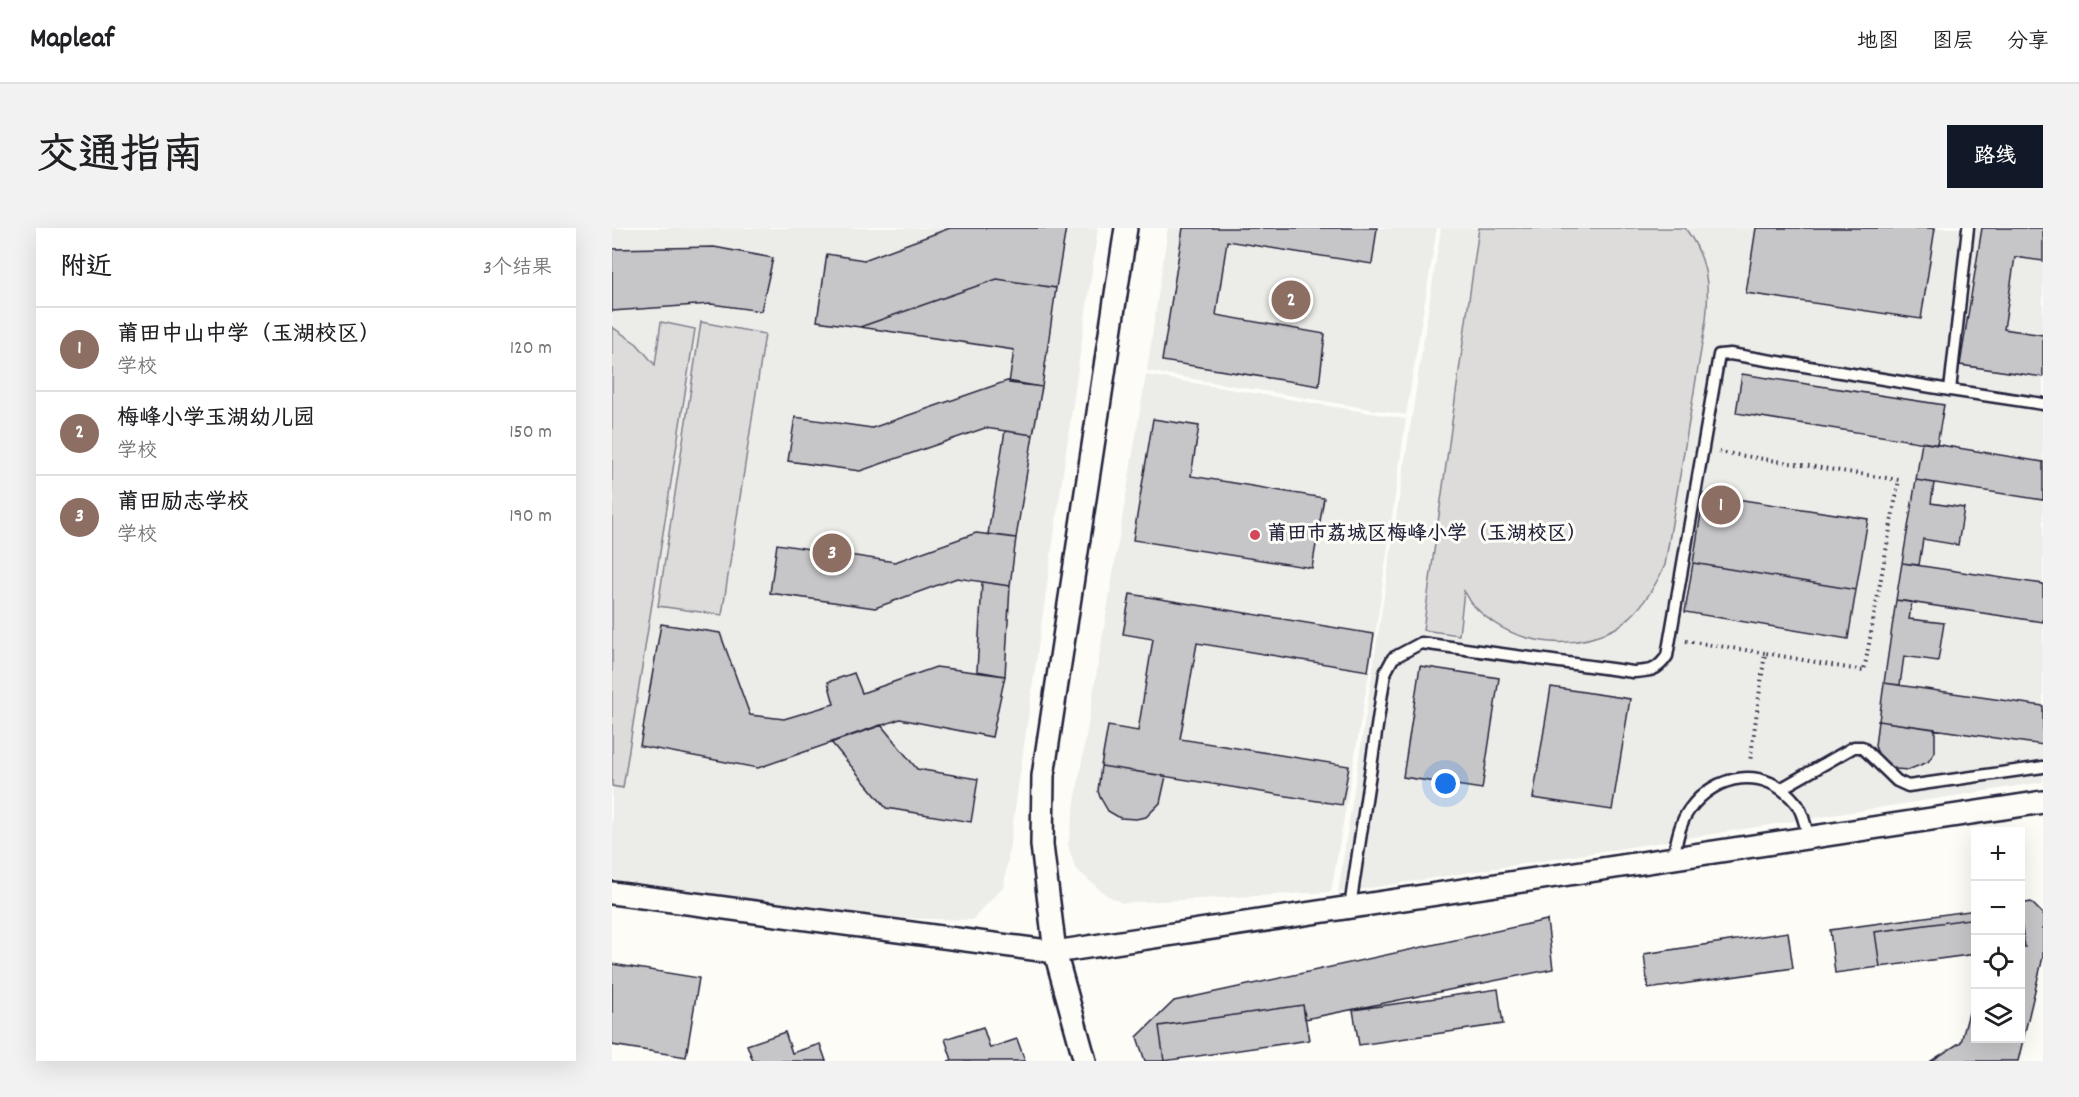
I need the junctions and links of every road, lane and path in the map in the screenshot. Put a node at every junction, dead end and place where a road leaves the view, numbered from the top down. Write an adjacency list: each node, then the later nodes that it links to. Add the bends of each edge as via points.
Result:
1 (1126, 228): 16 (street, via 1043,776 1042,845)
2 (1968, 228): 3 (lane)
3 (1950, 390): 4 (lane); 5 (lane, via 1730,354 1719,356)
4 (2043, 404)
5 (1703, 450): 6 (lane); 7 (path, via 1899,480 1864,671)
6 (1672, 638): 7 (path); 15 (lane, via 1661,666 1650,671 1633,672 1421,643 1393,658 1385,673)
7 (1765, 653): 9 (path)
8 (2043, 768): 10 (lane, via 1908,786 1897,781 1862,747 1854,747)
9 (1748, 778): 10 (lane); 13 (lane, via 1727,779 1709,789 1690,809 1679,827)
10 (1782, 788): 12 (lane, via 1797,804)
11 (2043, 802): 12 (street)
12 (1809, 837): 13 (street)
13 (1674, 858): 15 (street)
14 (612, 893): 16 (street)
15 (1350, 907): 16 (street)
16 (1056, 952): 17 (street)
17 (1085, 1061)

